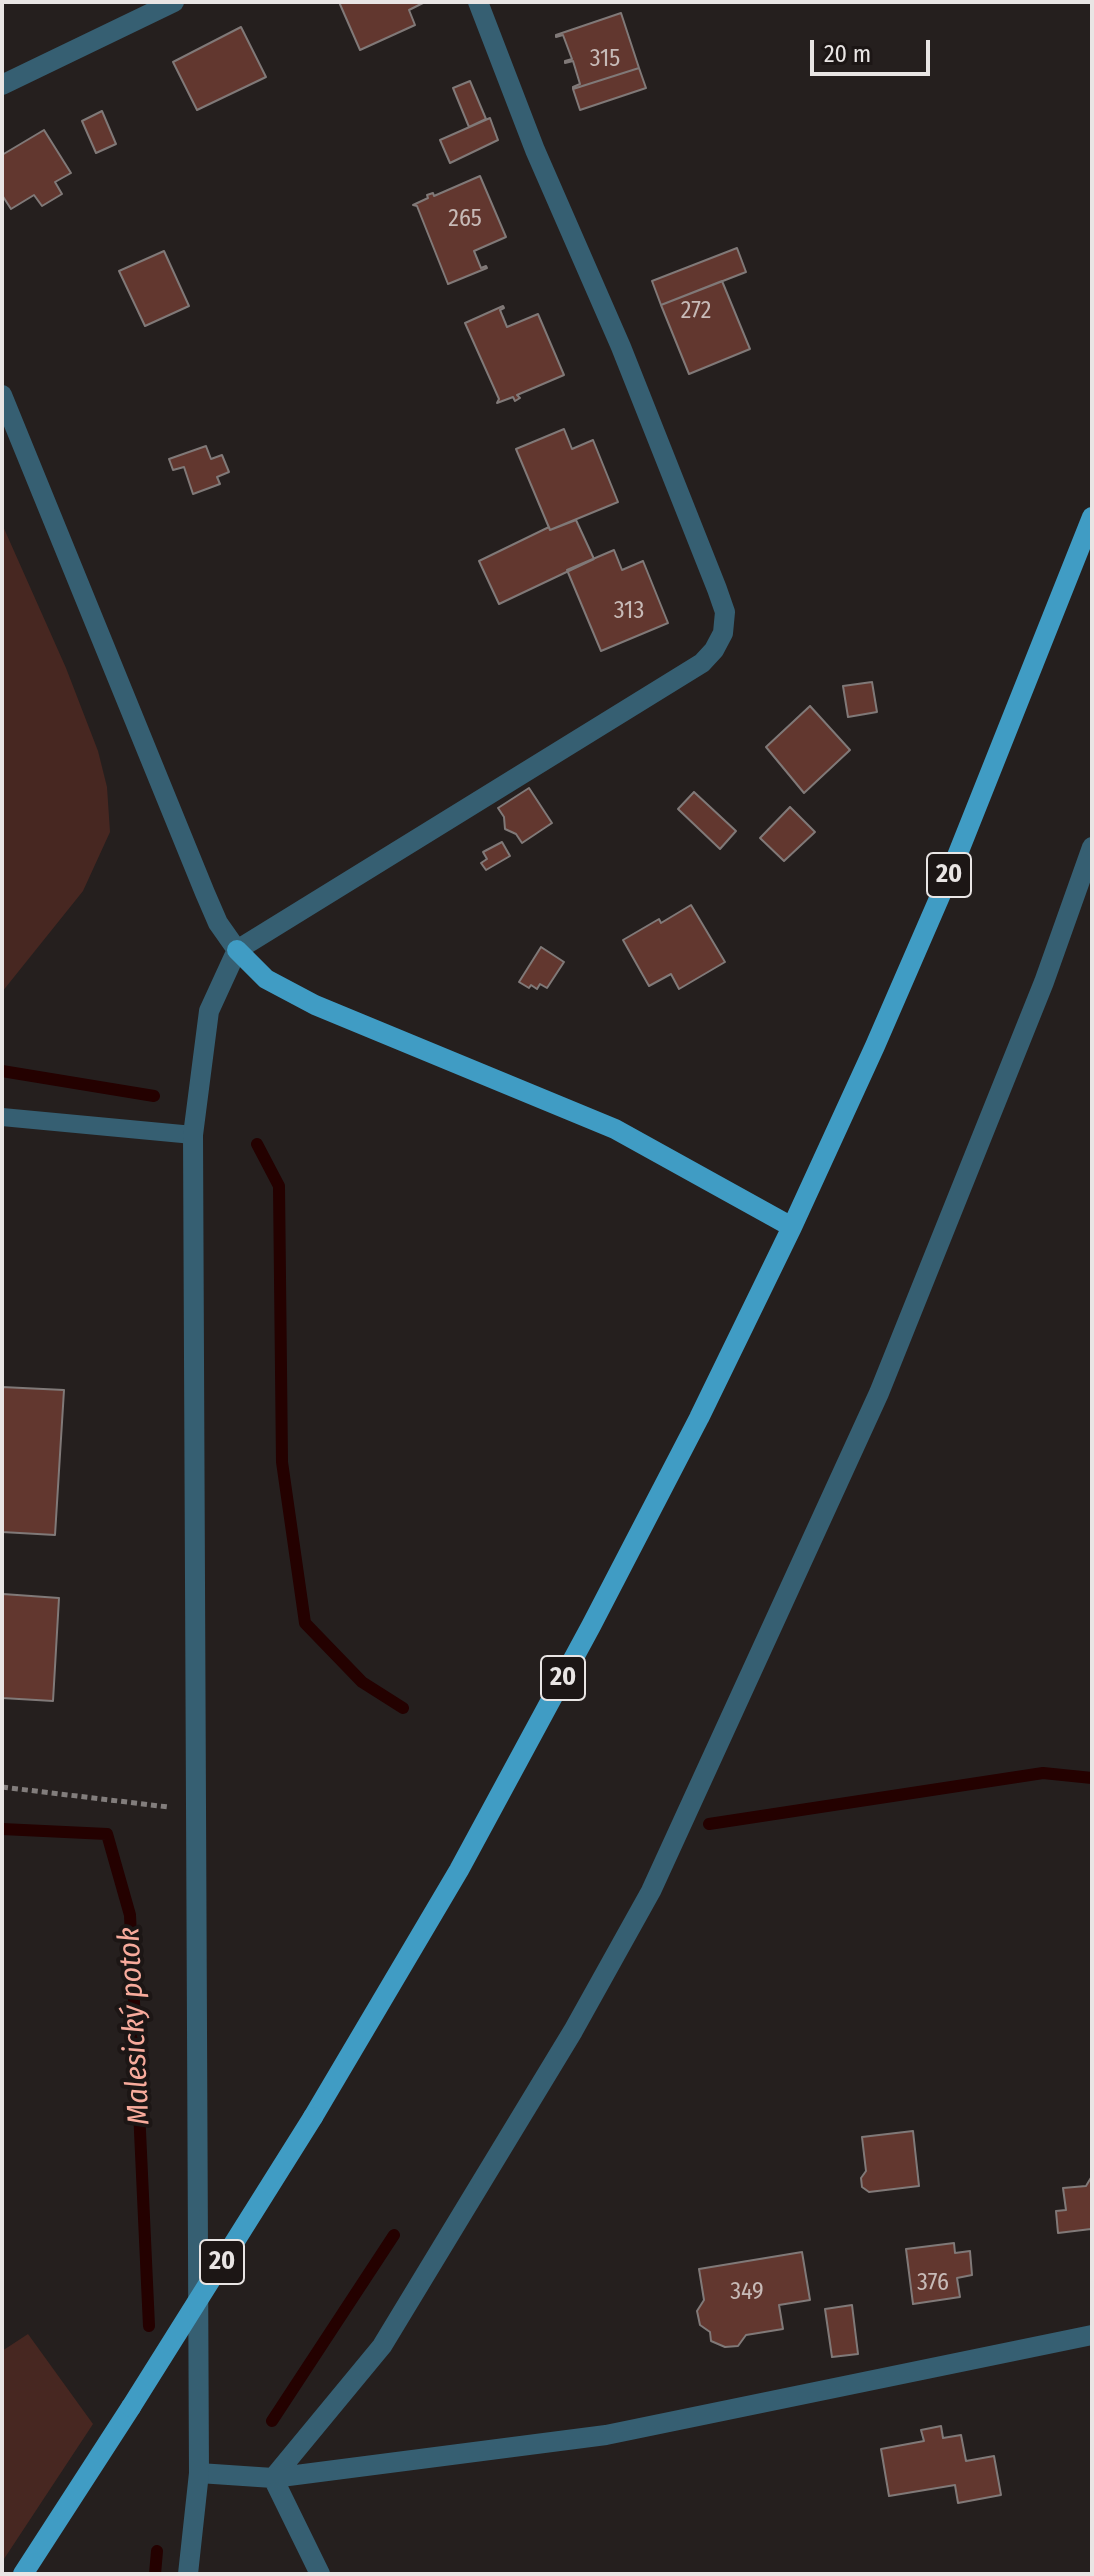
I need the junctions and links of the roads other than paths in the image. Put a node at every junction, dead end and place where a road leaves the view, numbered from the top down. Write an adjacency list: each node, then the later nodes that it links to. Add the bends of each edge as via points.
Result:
1 (174, 2): 3 (street)
2 (478, 2): 7 (street, via 717,589 725,612 723,633 702,663)
3 (2, 85)
4 (2, 395): 7 (street, via 205,893)
5 (1092, 517): 10 (main road, 20, via 951,871)
6 (1092, 847): 13 (street, via 1044,982 879,1393 651,1891 573,2031 382,2346)
7 (237, 950): 9 (street, via 209,1011); 10 (main road, via 266,979 315,1005 615,1129)
8 (2, 1117): 9 (lane)
9 (193, 1135): 12 (street)
10 (792, 1227): 14 (main road, 20, bridge, via 699,1418 459,1870 313,2117)
11 (1092, 2335): 13 (street, via 606,2435)
12 (199, 2473): 13 (street); 15 (street)
13 (273, 2478): 16 (street)
14 (23, 2574)
15 (188, 2574)
16 (320, 2574)

